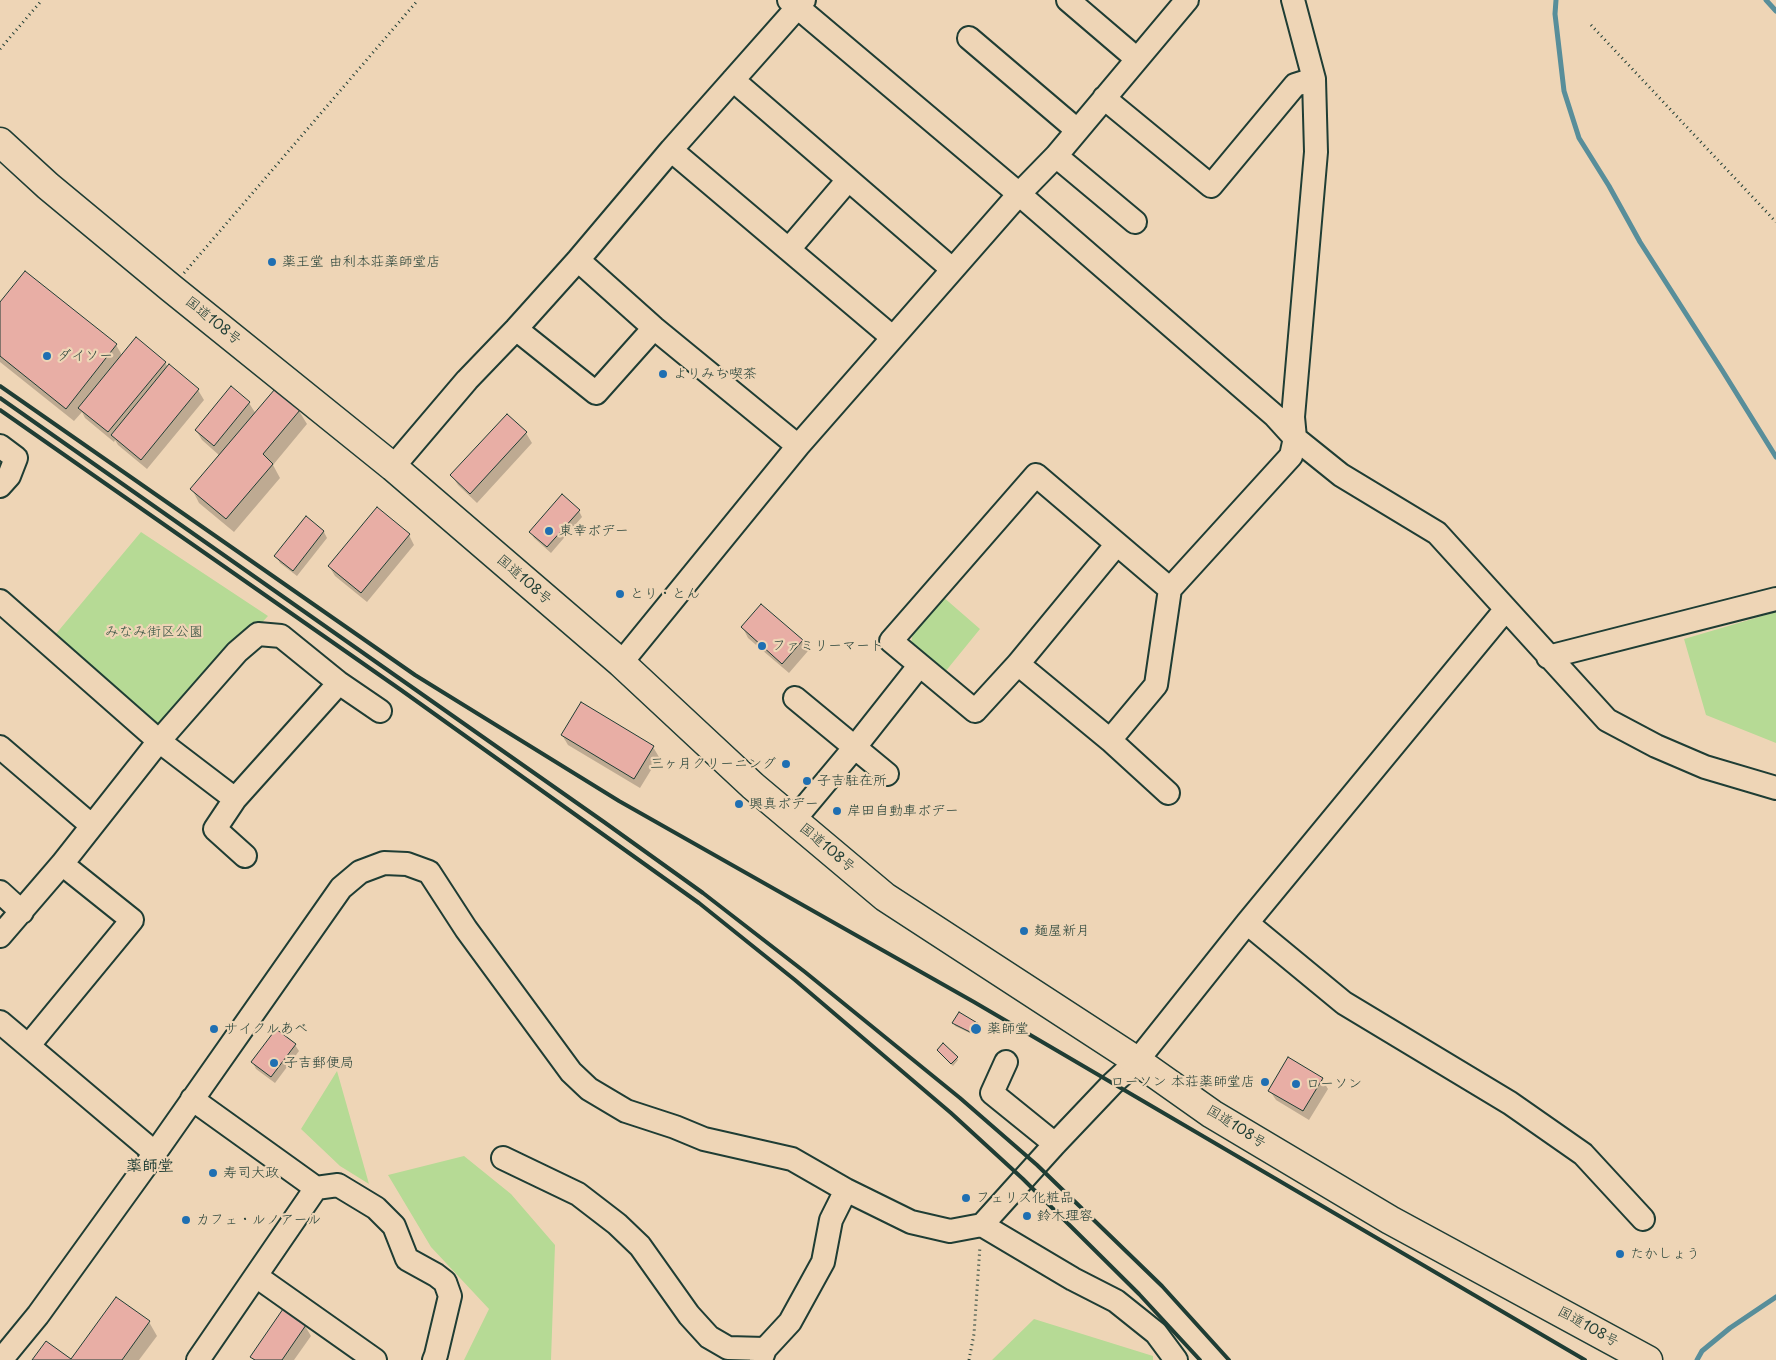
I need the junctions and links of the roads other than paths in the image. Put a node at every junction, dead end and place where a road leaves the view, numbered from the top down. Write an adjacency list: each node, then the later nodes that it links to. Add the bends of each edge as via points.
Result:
1 (1068, 0): 6 (street)
2 (1187, 0): 6 (street)
3 (1293, 0): 7 (street)
4 (797, 2): 8 (street); 15 (street)
5 (969, 38): 10 (street)
6 (1137, 59): 9 (street)
7 (1314, 79): 9 (street, via 1295,85 1211,186); 23 (street, via 1316,152 1292,417)
8 (733, 80): 12 (street); 14 (street)
9 (1104, 98): 10 (street)
10 (1077, 130): 13 (street)
11 (0, 142): 26 (highway, 国道108号, via 171,288)
12 (671, 150): 17 (street); 18 (street)
13 (1056, 156): 15 (street); 16 (street)
14 (848, 180): 17 (street); 19 (street)
15 (1019, 194): 19 (street); 23 (street, via 1275,416)
16 (1135, 222)
17 (789, 249): 22 (street)
18 (578, 260): 20 (street); 21 (street)
19 (952, 269): 22 (street)
20 (654, 328): 21 (street, via 596,393); 25 (street)
21 (516, 329): 26 (street, via 467,380)
22 (892, 337): 25 (street)
23 (1295, 438): 29 (street, via 1290,456); 32 (street, via 1341,475 1437,533)
24 (0, 446): 27 (street, via 16,458 10,476)
25 (798, 446): 34 (street)
26 (393, 467): 34 (highway, 国道108号)
27 (0, 486)
28 (1117, 544): 29 (street); 35 (street); 36 (street, via 1036,475 891,641)
29 (1170, 589): 40 (street, via 1156,685)
30 (1776, 599): 33 (street)
31 (0, 601): 41 (street)
32 (1506, 609): 33 (street); 54 (street)
33 (1548, 657): 45 (street, via 1607,720 1706,767)
34 (621, 663): 48 (highway, 国道108号)
35 (1018, 664): 36 (street, via 975,711); 40 (street)
36 (919, 666): 43 (street)
37 (340, 683): 39 (street); 41 (street, via 281,636 258,634 236,652); 47 (street)
38 (795, 698): 43 (street)
39 (380, 710)
40 (1110, 740): 46 (street)
41 (159, 741): 47 (street); 49 (street)
42 (0, 747): 49 (street)
43 (856, 747): 44 (street); 48 (street)
44 (887, 774)
45 (1776, 788)
46 (1168, 793)
47 (235, 799): 50 (street, via 214,829)
48 (794, 820): 58 (highway, 国道108号, via 885,897)
49 (91, 825): 51 (street)
50 (245, 856)
51 (62, 864): 53 (street); 57 (street, via 132,920)
52 (0, 892): 53 (street)
53 (22, 912): 55 (street)
54 (1248, 923): 58 (street); 66 (street, via 1344,1003 1510,1103 1583,1154)
55 (0, 936)
56 (0, 1022): 57 (street)
57 (29, 1045): 62 (street)
58 (1137, 1061): 61 (street); 75 (highway, 国道108号, via 1212,1114 1382,1215)
59 (1006, 1062): 61 (street, via 992,1093)
60 (192, 1099): 62 (street); 64 (street); 65 (street, via 341,888 360,872 384,864 407,864 429,872 466,929 565,1064 590,1089 626,1111 704,1139 792,1159)
61 (1055, 1144): 67 (street)
62 (155, 1153): 71 (street, via 38,1315)
63 (503, 1158): 69 (street, via 578,1194 617,1224 640,1246 709,1337 728,1348)
64 (316, 1188): 68 (street); 73 (street, via 338,1185 376,1208 394,1226 407,1260 445,1282 450,1296)
65 (846, 1190): 67 (street, via 911,1222 950,1231); 69 (street, via 831,1220 823,1262 790,1322)
66 (1643, 1219)
67 (982, 1225): 74 (street, via 1116,1302 1156,1333)
68 (256, 1276): 70 (street); 72 (street)
69 (763, 1354)
70 (205, 1357)
71 (1, 1360)
72 (375, 1360)
73 (434, 1360)
74 (1176, 1360)
75 (1648, 1360)

